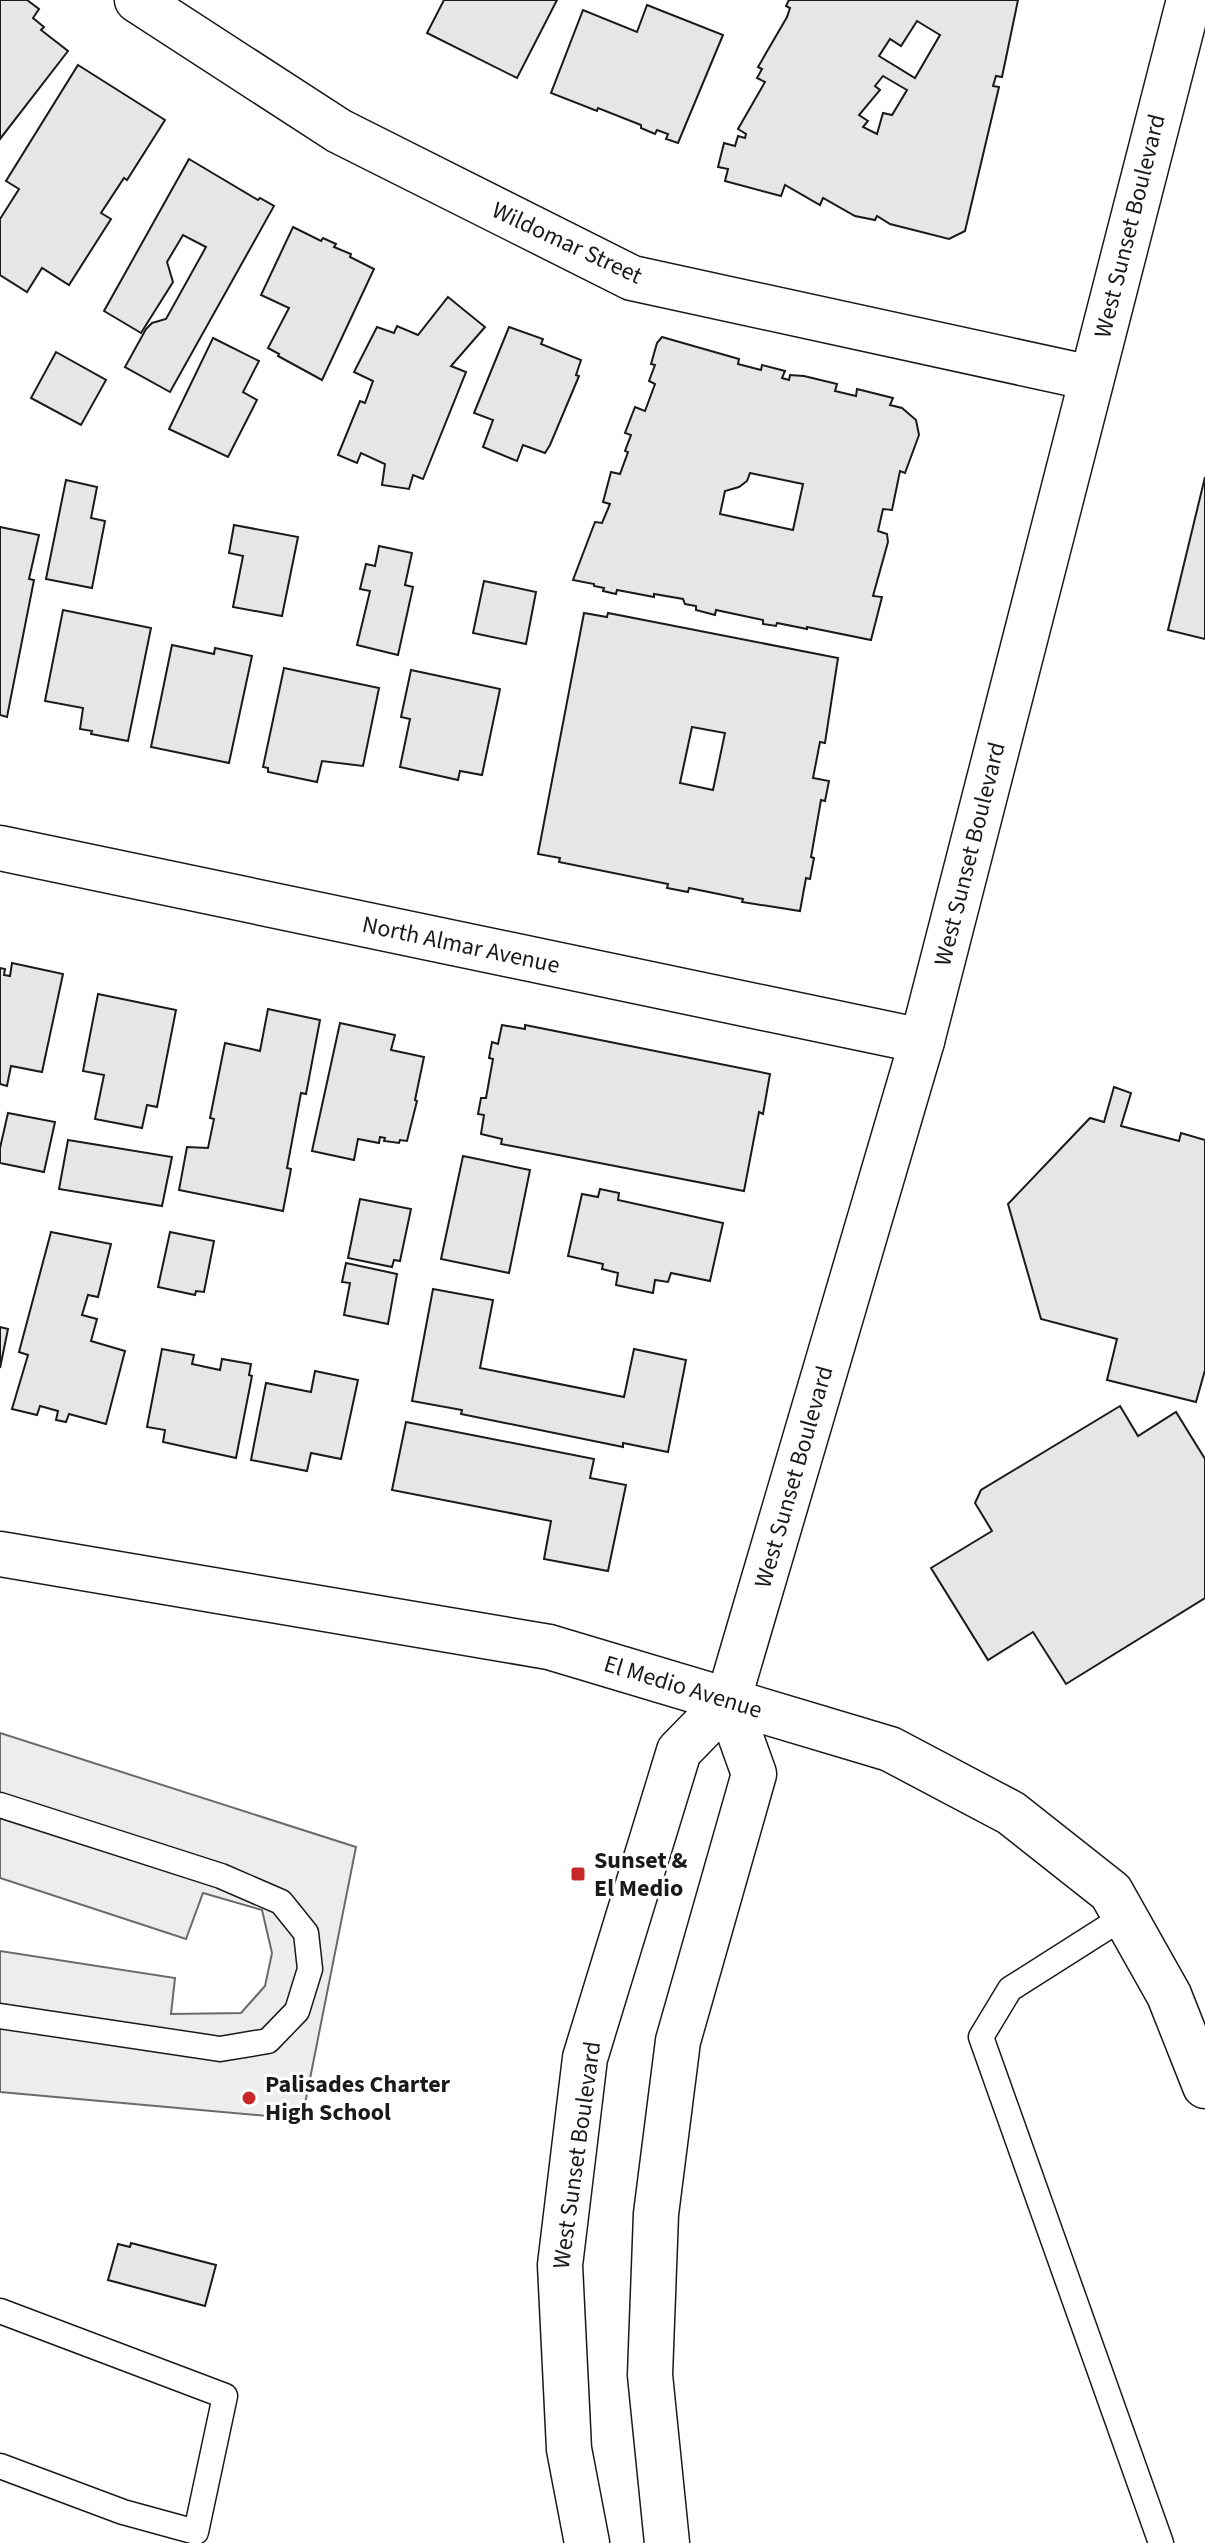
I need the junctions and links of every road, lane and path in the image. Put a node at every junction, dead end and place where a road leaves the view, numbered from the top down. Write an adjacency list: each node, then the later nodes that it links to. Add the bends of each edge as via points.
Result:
1 (137, 0): 5 (main road, Wildomar Street, via 339,131 632,278)
2 (1189, 0): 5 (main road, West Sunset Boulevard)
3 (1198, 0): 4 (main road)
4 (1205, 6)
5 (1091, 378): 7 (main road, West Sunset Boulevard)
6 (0, 848): 7 (main road, North Almar Avenue)
7 (922, 1041): 9 (main road, West Sunset Boulevard)
8 (0, 1554): 9 (main road, El Medio Avenue, via 549,1647)
9 (728, 1701): 11 (main road, El Medio Avenue, via 890,1749 1011,1813 1111,1892); 17 (main road, West Sunset Boulevard, via 679,1751 585,2058 560,2265 569,2449); 18 (main road, via 754,1774 678,2041 656,2214 650,2375)
10 (0, 1805): 12 (lane, via 221,1876 281,1902 306,1933 310,1969 297,2011 268,2041 220,2049)
11 (1125, 1916): 13 (main road, El Medio Avenue, via 1169,1995); 19 (lane, via 1010,1989 981,2037)
12 (0, 2016)
13 (1205, 2086)
14 (0, 2311): 16 (lane, via 225,2396)
15 (0, 2466): 16 (lane)
16 (202, 2537)
17 (587, 2543)
18 (667, 2543)
19 (1161, 2543)

